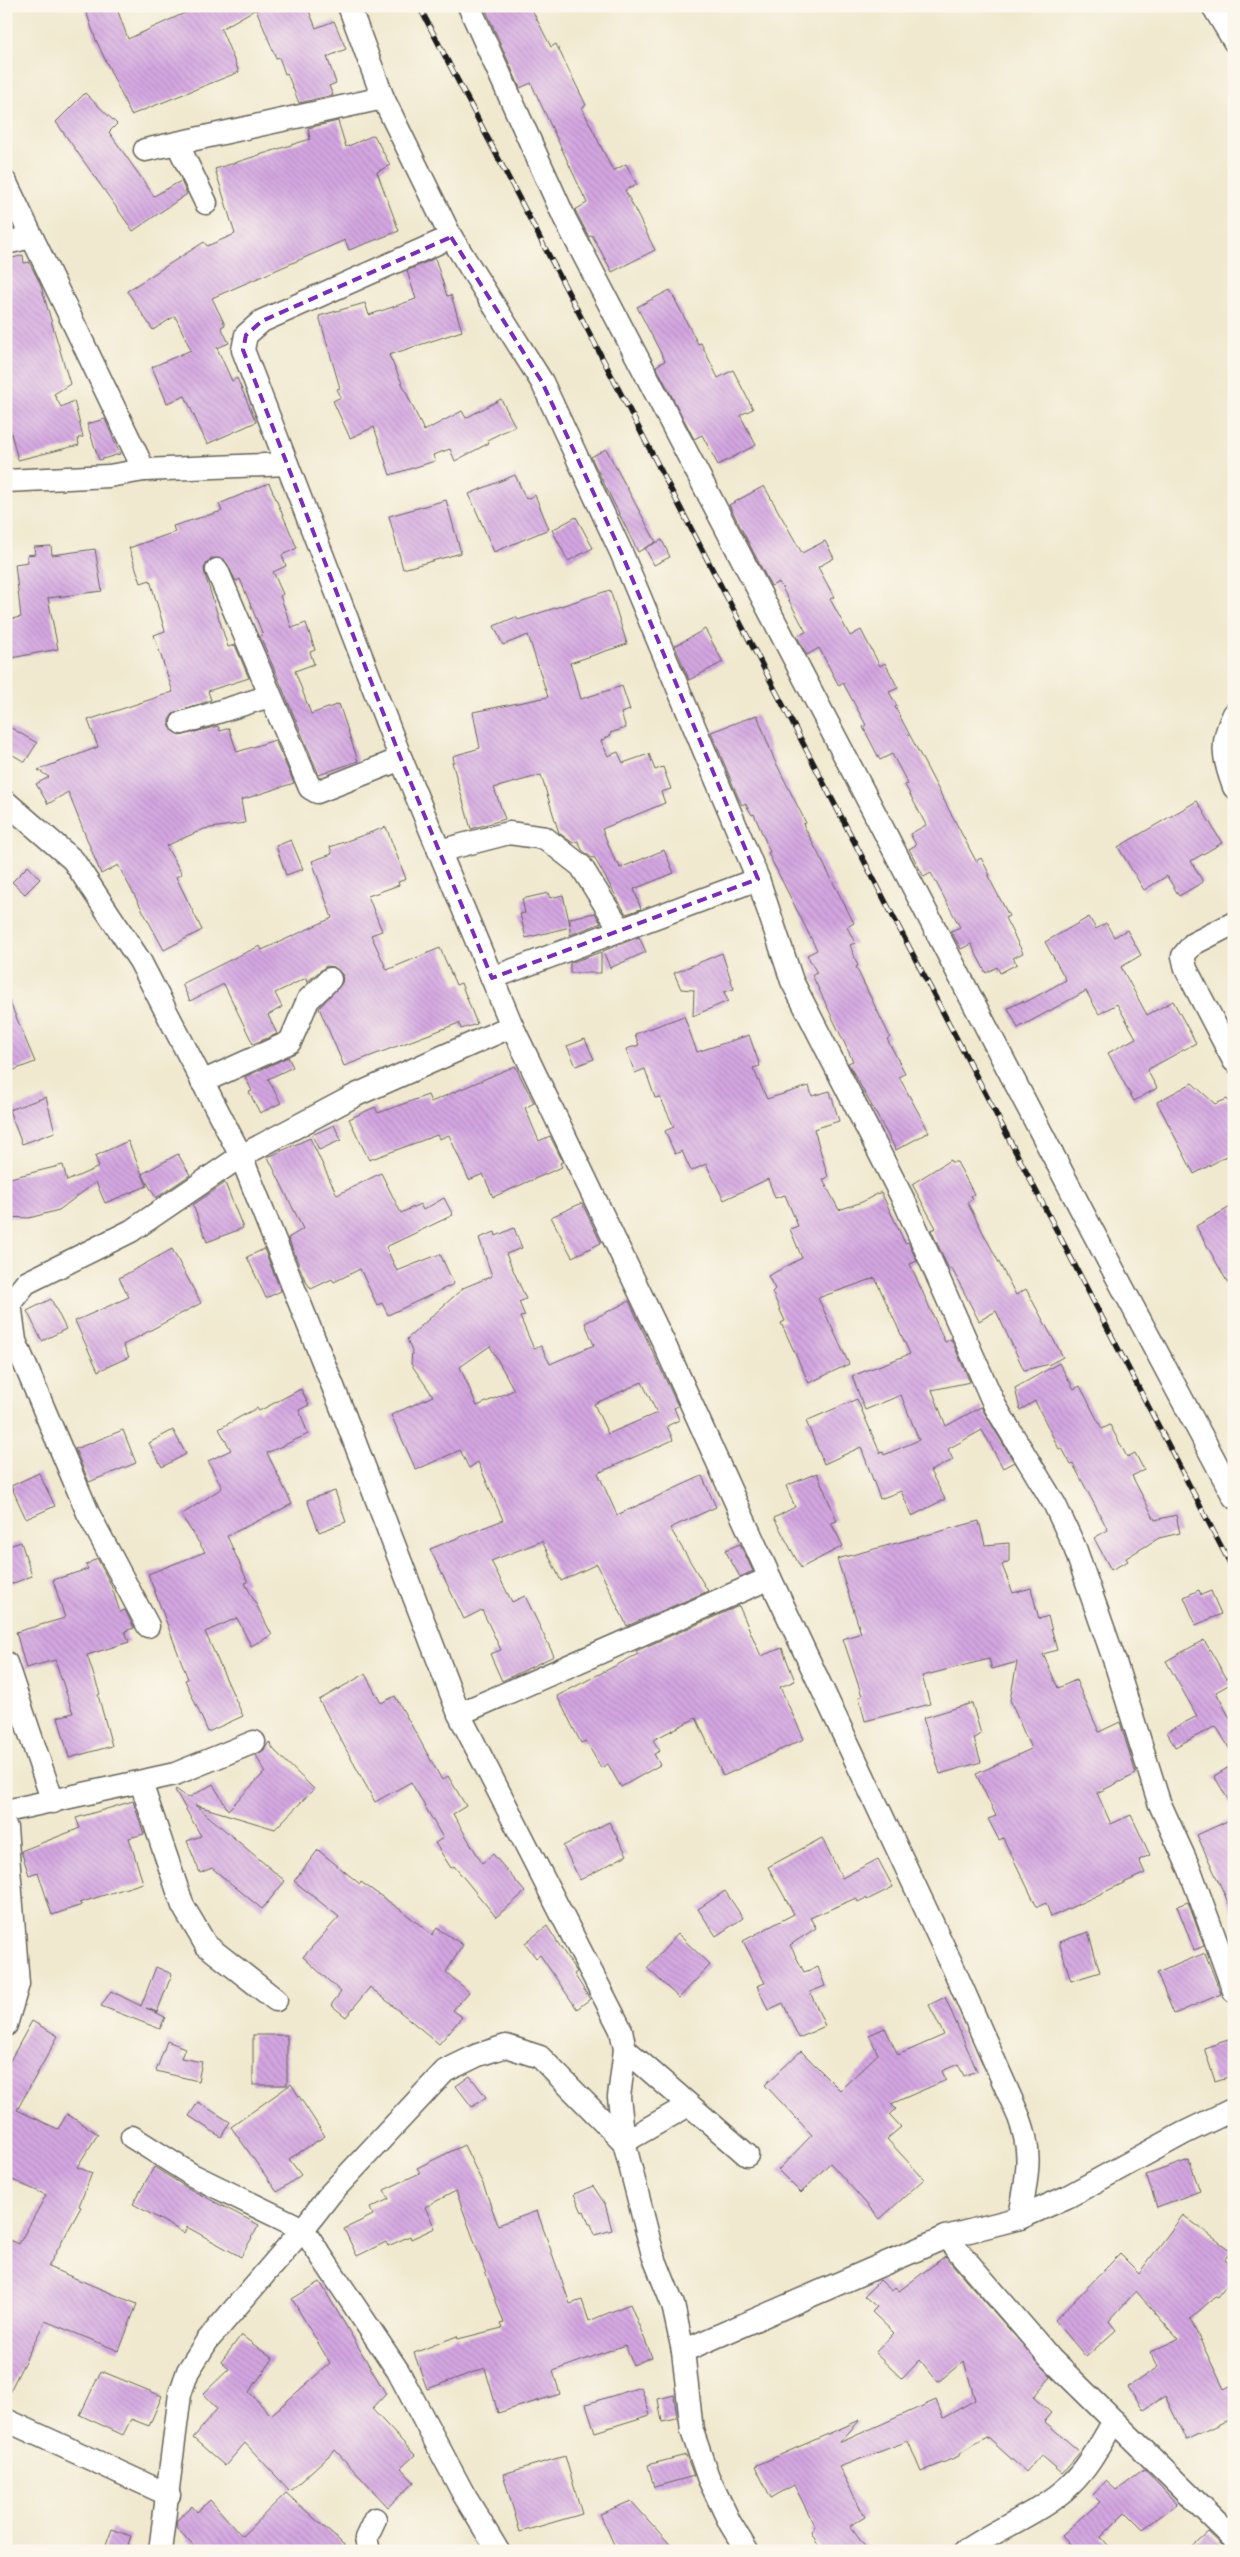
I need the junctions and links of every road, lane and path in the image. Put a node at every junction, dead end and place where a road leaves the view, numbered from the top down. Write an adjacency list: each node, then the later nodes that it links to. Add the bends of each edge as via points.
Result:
1 (349, 6): 5 (street)
2 (469, 6): 33 (street, via 565,218)
3 (1213, 6): 4 (street)
4 (1234, 41)
5 (383, 98): 6 (street); 11 (street)
6 (178, 145): 7 (street); 9 (street)
7 (145, 150)
8 (6, 183): 10 (street)
9 (206, 203)
10 (31, 237): 12 (street); 14 (street)
11 (451, 237): 13 (street, via 262,321 246,335 243,350); 24 (street, via 546,391 621,552)
12 (6, 243)
13 (287, 464): 14 (street); 20 (street)
14 (144, 470): 15 (street, via 110,476)
15 (6, 481)
16 (217, 570): 17 (street)
17 (270, 696): 19 (street); 20 (street, via 304,778 316,792)
18 (1234, 714): 21 (street, via 1227,727 1224,747 1224,762)
19 (182, 722)
20 (401, 759): 23 (street)
21 (1234, 786)
22 (6, 802): 31 (street, via 73,860 140,961)
23 (439, 851): 26 (street, via 509,833 545,838 581,866); 27 (street)
24 (758, 879): 26 (street); 43 (street, via 792,981 906,1205 995,1406 1055,1505 1075,1548 1159,1802 1190,1870)
25 (1234, 923): 30 (street, via 1193,944 1184,956 1186,969)
26 (620, 929): 27 (street)
27 (492, 978): 29 (street)
28 (330, 979): 31 (street, via 308,1000 290,1042)
29 (512, 1026): 32 (street, via 356,1095); 34 (street, via 662,1339)
30 (1234, 1061)
31 (202, 1082): 32 (street)
32 (240, 1156): 35 (street, via 131,1231 26,1283 10,1303 15,1341 88,1513); 37 (street, via 353,1436)
33 (1234, 1497)
34 (770, 1578): 37 (street); 52 (street, via 1019,2117 1030,2155)
35 (148, 1626)
36 (6, 1663): 40 (street)
37 (459, 1714): 46 (street, via 621,2030)
38 (254, 1742): 39 (street, via 175,1774)
39 (141, 1783): 40 (street); 44 (street, via 183,1906 206,1946)
40 (53, 1802): 41 (street)
41 (6, 1811)
42 (6, 1828): 45 (street, via 18,1984)
43 (1234, 1992)
44 (276, 2000)
45 (6, 2025)
46 (625, 2050): 47 (street); 50 (street, via 619,2097)
47 (689, 2105): 50 (street); 51 (street)
48 (1234, 2109): 52 (street)
49 (132, 2137): 53 (street, via 192,2175)
50 (624, 2142): 53 (street, via 540,2057 506,2046 445,2071 331,2193); 55 (street, via 653,2255 673,2305)
51 (747, 2156)
52 (1020, 2218): 54 (street)
53 (303, 2229): 58 (street, via 207,2341 188,2371 180,2394); 63 (street, via 398,2371 464,2495)
54 (946, 2237): 55 (street); 57 (street, via 1051,2359)
55 (683, 2350): 64 (street, via 692,2431 708,2477)
56 (6, 2420): 58 (street)
57 (1114, 2421): 60 (street); 65 (street, via 1083,2470 1054,2498)
58 (169, 2495): 61 (street)
59 (374, 2519): 62 (street, via 366,2538)
60 (1234, 2539)
61 (160, 2551)
62 (369, 2551)
63 (498, 2551)
64 (747, 2551)
65 (965, 2551)

